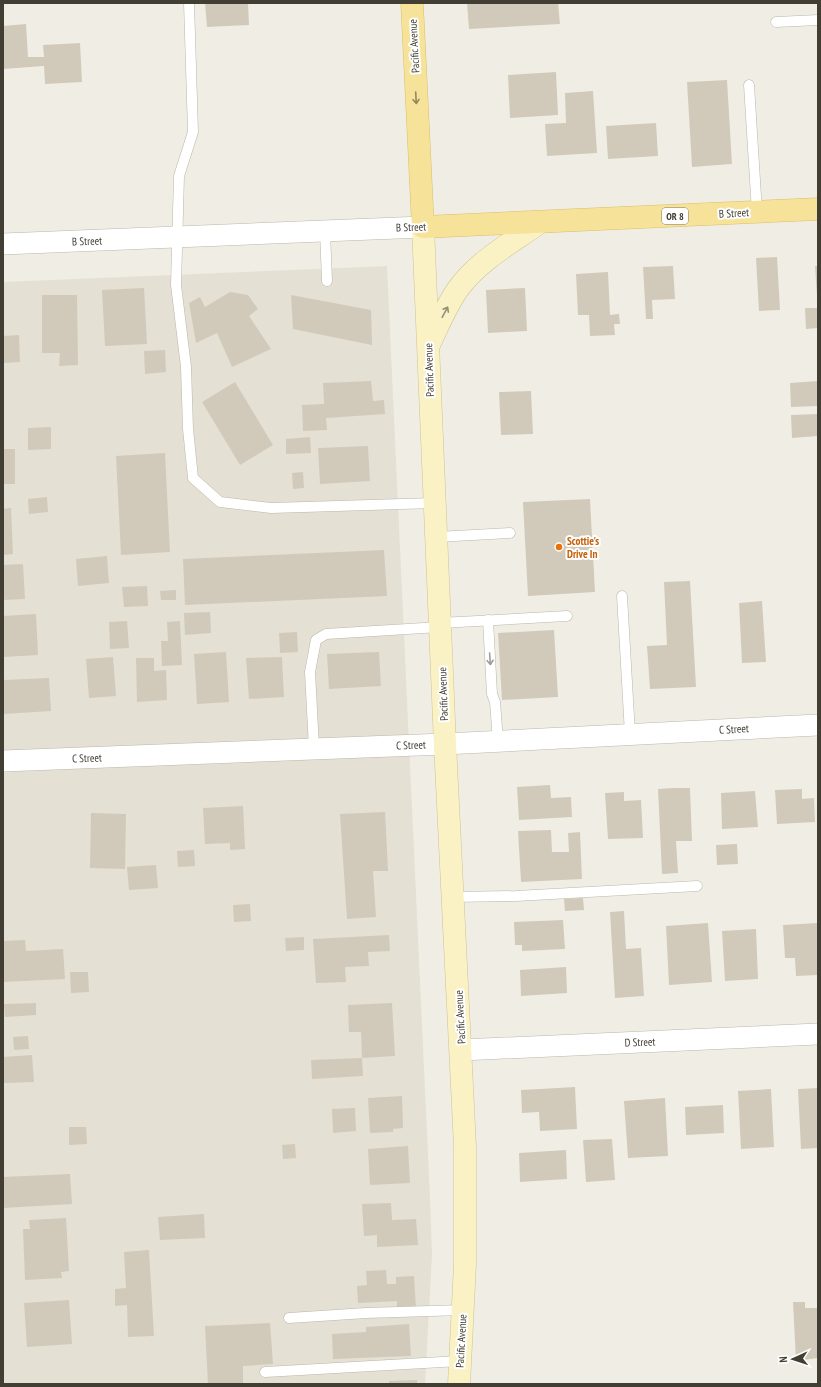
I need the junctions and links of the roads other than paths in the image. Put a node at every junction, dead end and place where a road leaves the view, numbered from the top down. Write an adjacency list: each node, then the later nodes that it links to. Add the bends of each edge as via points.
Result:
1 (188, 3): 11 (lane, via 193,132 178,176)
2 (412, 3): 9 (main road, Pacific Avenue, one-way to 9)
3 (818, 20): 4 (lane)
4 (776, 22)
5 (749, 85): 7 (lane)
6 (818, 209): 7 (main road, B Street / OR 8)
7 (757, 212): 8 (main road, B Street / OR 8)
8 (539, 223): 9 (main road, B Street); 14 (main road, one-way to 8, via 457,290 494,255)
9 (423, 227): 10 (street, B Street); 14 (main road, Pacific Avenue)
10 (325, 231): 11 (street, B Street); 13 (lane)
11 (176, 237): 12 (street, B Street); 15 (lane, via 176,285 186,368 193,478 220,502 271,508)
12 (3, 244)
13 (327, 281)
14 (428, 347): 15 (main road, Pacific Avenue)
15 (435, 503): 17 (main road, Pacific Avenue)
16 (510, 533): 17 (lane)
17 (436, 537): 21 (main road, Pacific Avenue)
18 (622, 596): 23 (lane)
19 (567, 616): 20 (lane)
20 (488, 620): 21 (lane); 24 (lane, one-way to 24, via 492,694)
21 (440, 625): 25 (main road, Pacific Avenue); 26 (lane, via 326,634 316,640 310,672)
22 (818, 725): 23 (street, C Street)
23 (630, 734): 24 (street, C Street)
24 (498, 741): 25 (street, C Street)
25 (445, 744): 26 (street, C Street); 29 (main road, Pacific Avenue)
26 (314, 748): 27 (street, C Street)
27 (3, 761)
28 (697, 886): 29 (lane)
29 (453, 897): 31 (main road, Pacific Avenue)
30 (818, 1034): 31 (street, D Street)
31 (461, 1050): 32 (main road, Pacific Avenue, via 466,1198)
32 (463, 1310): 33 (lane); 34 (main road, Pacific Avenue)
33 (289, 1318)
34 (460, 1362): 35 (lane); 36 (main road, Pacific Avenue)
35 (265, 1372)
36 (459, 1384)

